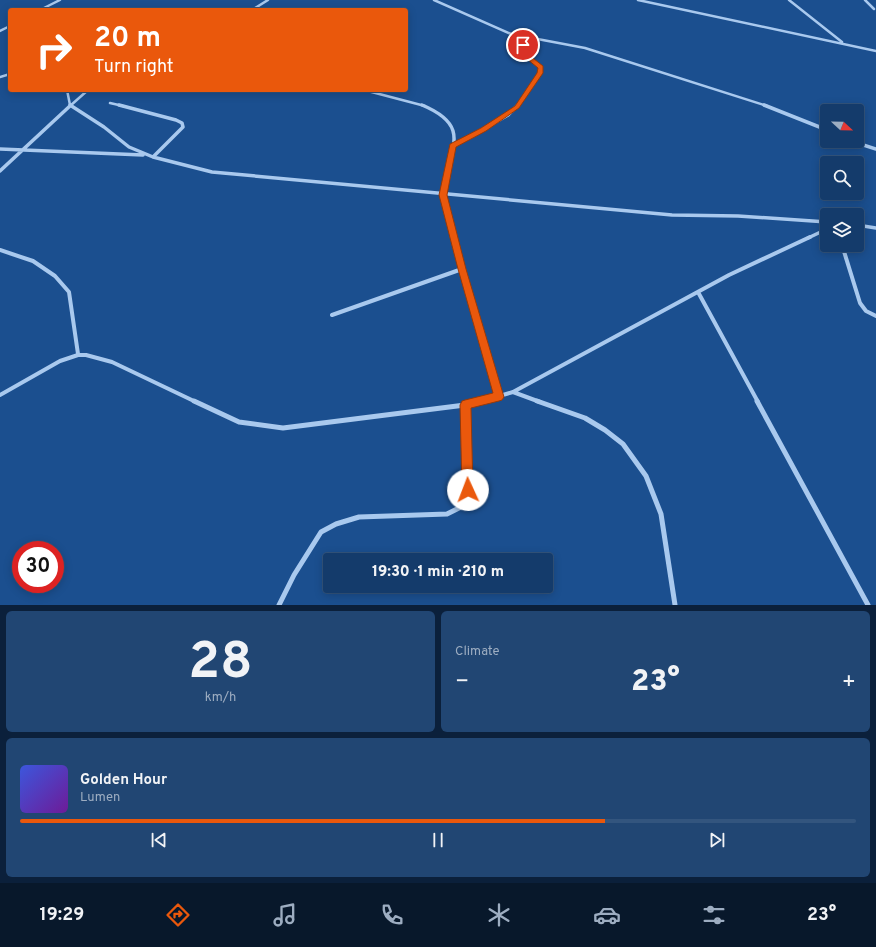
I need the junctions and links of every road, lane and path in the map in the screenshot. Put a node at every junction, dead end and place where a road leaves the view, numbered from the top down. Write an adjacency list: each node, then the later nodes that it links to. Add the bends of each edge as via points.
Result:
1 (60, 0): 7 (street)
2 (268, 0): 8 (street)
3 (434, 0): 14 (street)
4 (638, 0): 15 (street)
5 (789, 0): 15 (street)
6 (865, 0): 9 (street)
7 (44, 8)
8 (255, 8)
9 (874, 9)
10 (8, 27): 11 (street)
11 (5, 28): 12 (street); 13 (street)
12 (8, 30)
13 (0, 31)
14 (523, 38): 22 (street, via 585,48 761,104); 23 (street, via 524,51 541,68 524,99 512,111)
15 (844, 43): 16 (street)
16 (876, 51)
17 (68, 92): 21 (street)
18 (86, 92): 21 (street)
19 (372, 92): 23 (street, via 430,107 440,113 449,122 453,131)
20 (110, 103): 29 (street, via 182,122 183,127)
21 (70, 105): 26 (street); 28 (street, via 129,147)
22 (820, 127)
23 (453, 146): 31 (street)
24 (864, 146): 27 (street)
25 (0, 149): 26 (street)
26 (21, 149): 28 (street); 30 (street)
27 (876, 149)
28 (146, 155): 29 (street)
29 (152, 157): 31 (street, via 212,172)
30 (0, 171)
31 (443, 195): 32 (street, via 672,215); 38 (street)
32 (820, 222)
33 (864, 226): 34 (street)
34 (876, 228)
35 (820, 232): 39 (street)
36 (0, 250): 42 (street, via 33,261 55,276 69,292)
37 (844, 252): 41 (street, via 860,303 866,311)
38 (462, 269): 40 (street); 45 (street)
39 (698, 292): 43 (street); 49 (street)
40 (332, 315)
41 (876, 316)
42 (78, 354): 44 (street, via 64,359); 46 (street, via 92,355 112,362 239,422 260,426 283,428)
43 (513, 392): 45 (street); 48 (street, via 585,418 623,444 646,476 661,514)
44 (0, 395)
45 (499, 397): 46 (street)
46 (465, 405): 47 (street, via 468,490 463,506 447,514 359,517 321,532)
47 (279, 605)
48 (675, 605)
49 (868, 605)

